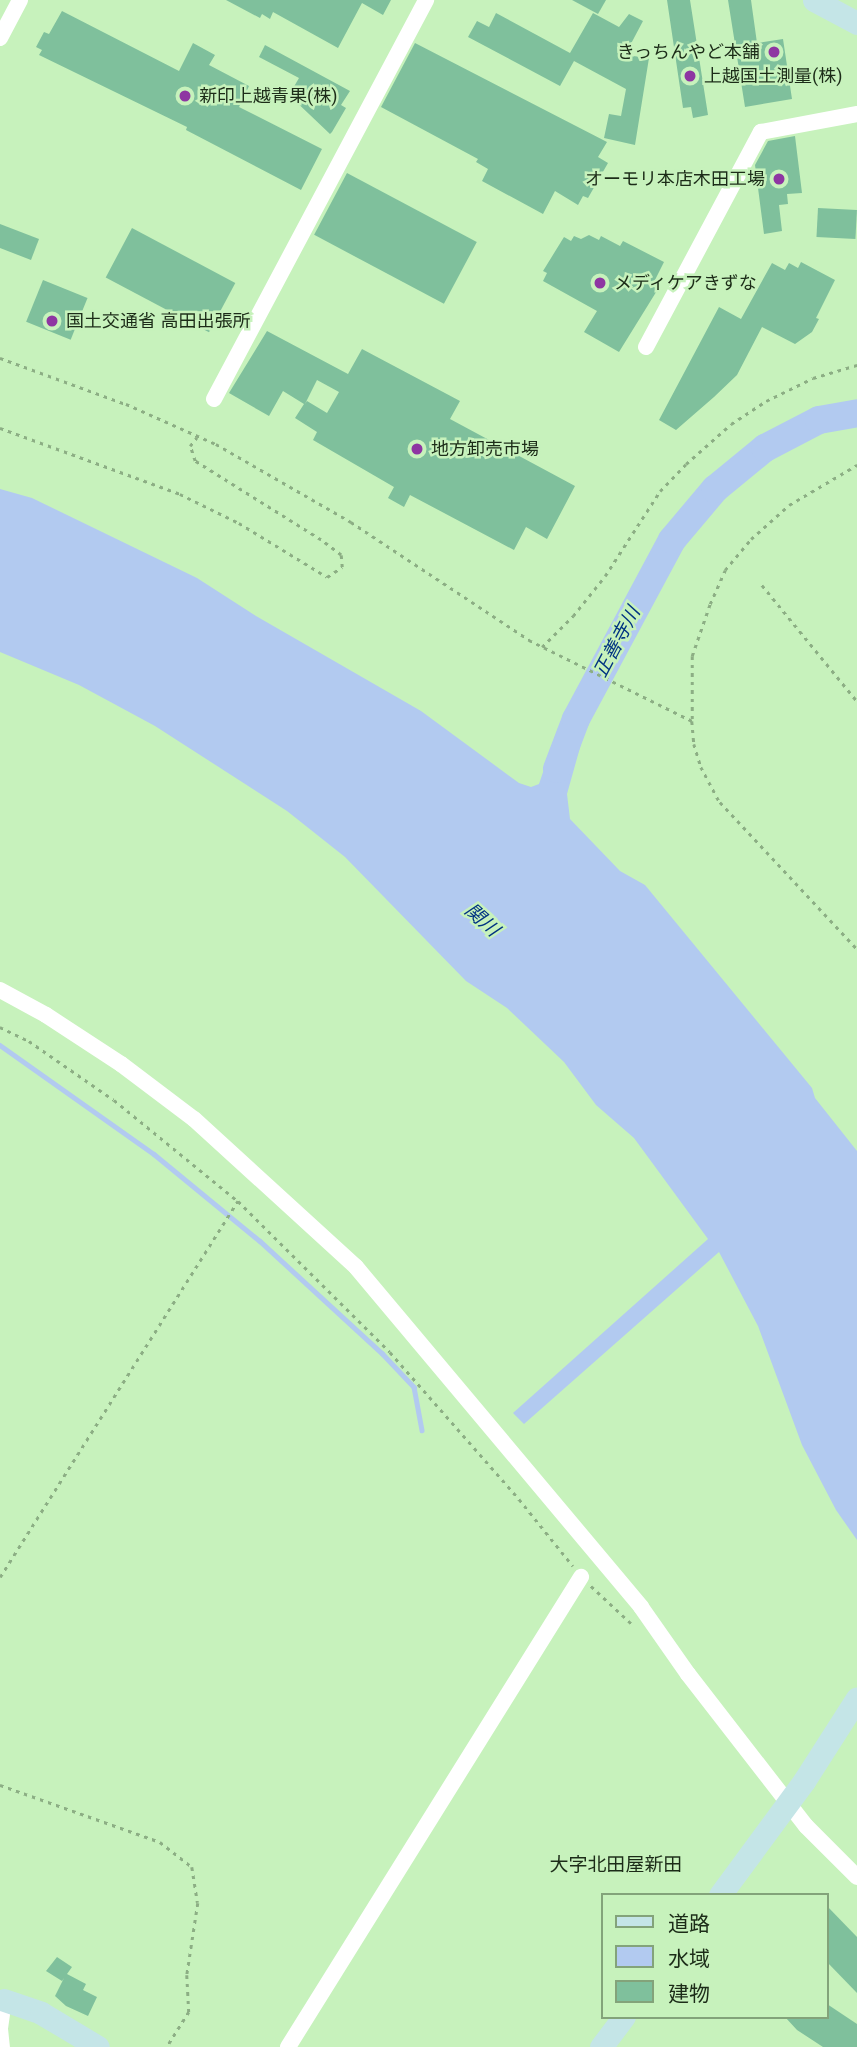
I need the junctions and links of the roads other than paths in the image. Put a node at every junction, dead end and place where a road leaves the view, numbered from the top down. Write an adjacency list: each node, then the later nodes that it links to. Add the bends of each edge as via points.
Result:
1 (20, 0): 5 (street)
2 (426, 0): 8 (street)
3 (814, 0): 4 (street)
4 (857, 23)
5 (0, 38)
6 (857, 114): 7 (street, via 761,132)
7 (646, 347)
8 (214, 400)
9 (0, 990): 12 (street, via 121,1064 194,1119 356,1267 642,1607)
10 (581, 1577): 19 (street)
11 (857, 1698): 12 (street)
12 (788, 1803): 13 (street); 14 (street)
13 (857, 1877)
14 (721, 1893)
15 (2, 1999): 17 (street); 18 (street, via 41,2014)
16 (622, 2019): 20 (street)
17 (2, 2047)
18 (98, 2047)
19 (288, 2047)
20 (601, 2047)

